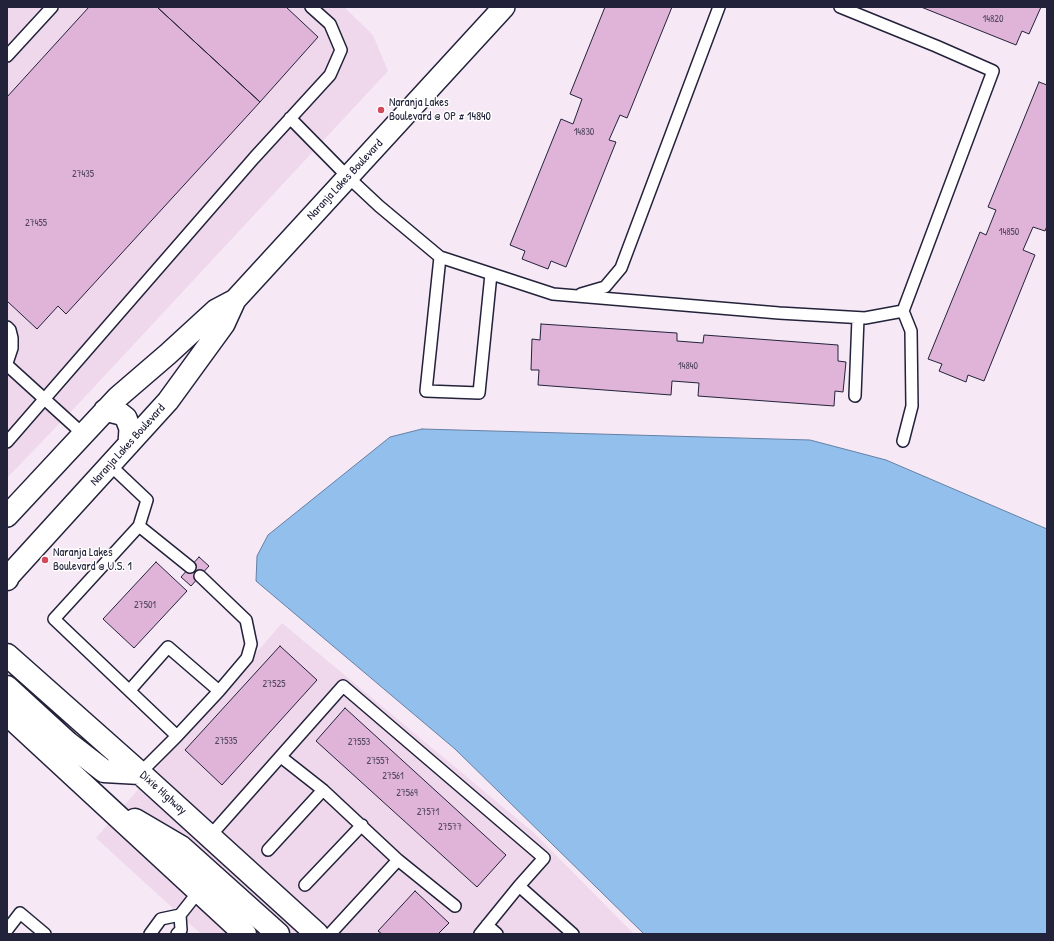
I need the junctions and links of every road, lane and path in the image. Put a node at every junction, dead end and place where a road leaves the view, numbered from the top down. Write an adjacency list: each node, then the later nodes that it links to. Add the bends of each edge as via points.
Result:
1 (52, 7): 6 (lane)
2 (311, 7): 7 (lane, via 330,24 341,50 330,74)
3 (504, 7): 8 (street, Naranja Lakes Boulevard)
4 (719, 7): 11 (lane, via 621,268 605,287)
5 (840, 7): 13 (lane, via 993,71)
6 (7, 56)
7 (290, 118): 8 (lane); 18 (lane)
8 (348, 177): 9 (lane); 12 (street, Naranja Lakes Boulevard)
9 (440, 257): 10 (lane); 10 (lane, via 426,391 479,394)
10 (491, 274): 11 (lane, via 553,294)
11 (572, 296): 14 (lane)
12 (235, 300): 19 (street, Naranja Lakes Boulevard, via 216,310); 23 (street, Naranja Lakes Boulevard, via 224,324 168,401)
13 (902, 310): 14 (lane); 21 (lane, via 910,331 912,406)
14 (858, 318): 17 (lane)
15 (7, 327): 16 (lane, via 12,338 12,348)
16 (7, 364): 18 (lane)
17 (855, 396)
18 (44, 399): 20 (lane); 22 (lane)
19 (105, 410): 20 (street, Naranja Lakes Boulevard); 23 (street, via 126,418 130,429)
20 (83, 434): 25 (street, Naranja Lakes Boulevard)
21 (903, 441)
22 (7, 442)
23 (129, 444): 24 (street, Naranja Lakes Boulevard)
24 (110, 465): 26 (lane, via 147,500); 28 (street, Naranja Lakes Boulevard)
25 (7, 516)
26 (139, 526): 27 (lane, via 166,548); 33 (lane, via 54,619)
27 (187, 570)
28 (7, 578)
29 (197, 580): 34 (lane, via 213,588 246,620 251,644 247,658)
30 (7, 641): 31 (highway)
31 (11, 658): 38 (highway, Dixie Highway)
32 (7, 687): 38 (highway, via 68,743 104,771)
33 (130, 690): 34 (lane, via 168,647); 36 (lane)
34 (219, 691): 36 (lane)
35 (7, 714): 40 (highway)
36 (177, 736): 38 (lane)
37 (281, 757): 39 (lane); 42 (lane); 46 (lane, via 343,686 544,858)
38 (140, 773): 42 (highway, Dixie Highway)
39 (323, 790): 41 (lane); 43 (lane)
40 (100, 799): 47 (highway); 57 (highway, via 181,847)
41 (362, 825): 44 (lane); 45 (lane)
42 (210, 836): 52 (highway, Dixie Highway)
43 (268, 850)
44 (398, 860): 48 (lane); 52 (lane)
45 (306, 885)
46 (519, 886): 51 (lane); 59 (lane)
47 (199, 892): 49 (lane); 56 (highway)
48 (455, 906)
49 (180, 915): 54 (lane, via 161,919); 55 (lane, via 181,930)
50 (7, 930): 53 (lane, via 20,913)
51 (483, 930): 58 (lane)
52 (316, 933)
53 (45, 934)
54 (150, 934)
55 (177, 934)
56 (245, 934)
57 (278, 934)
58 (496, 934)
59 (573, 934)

